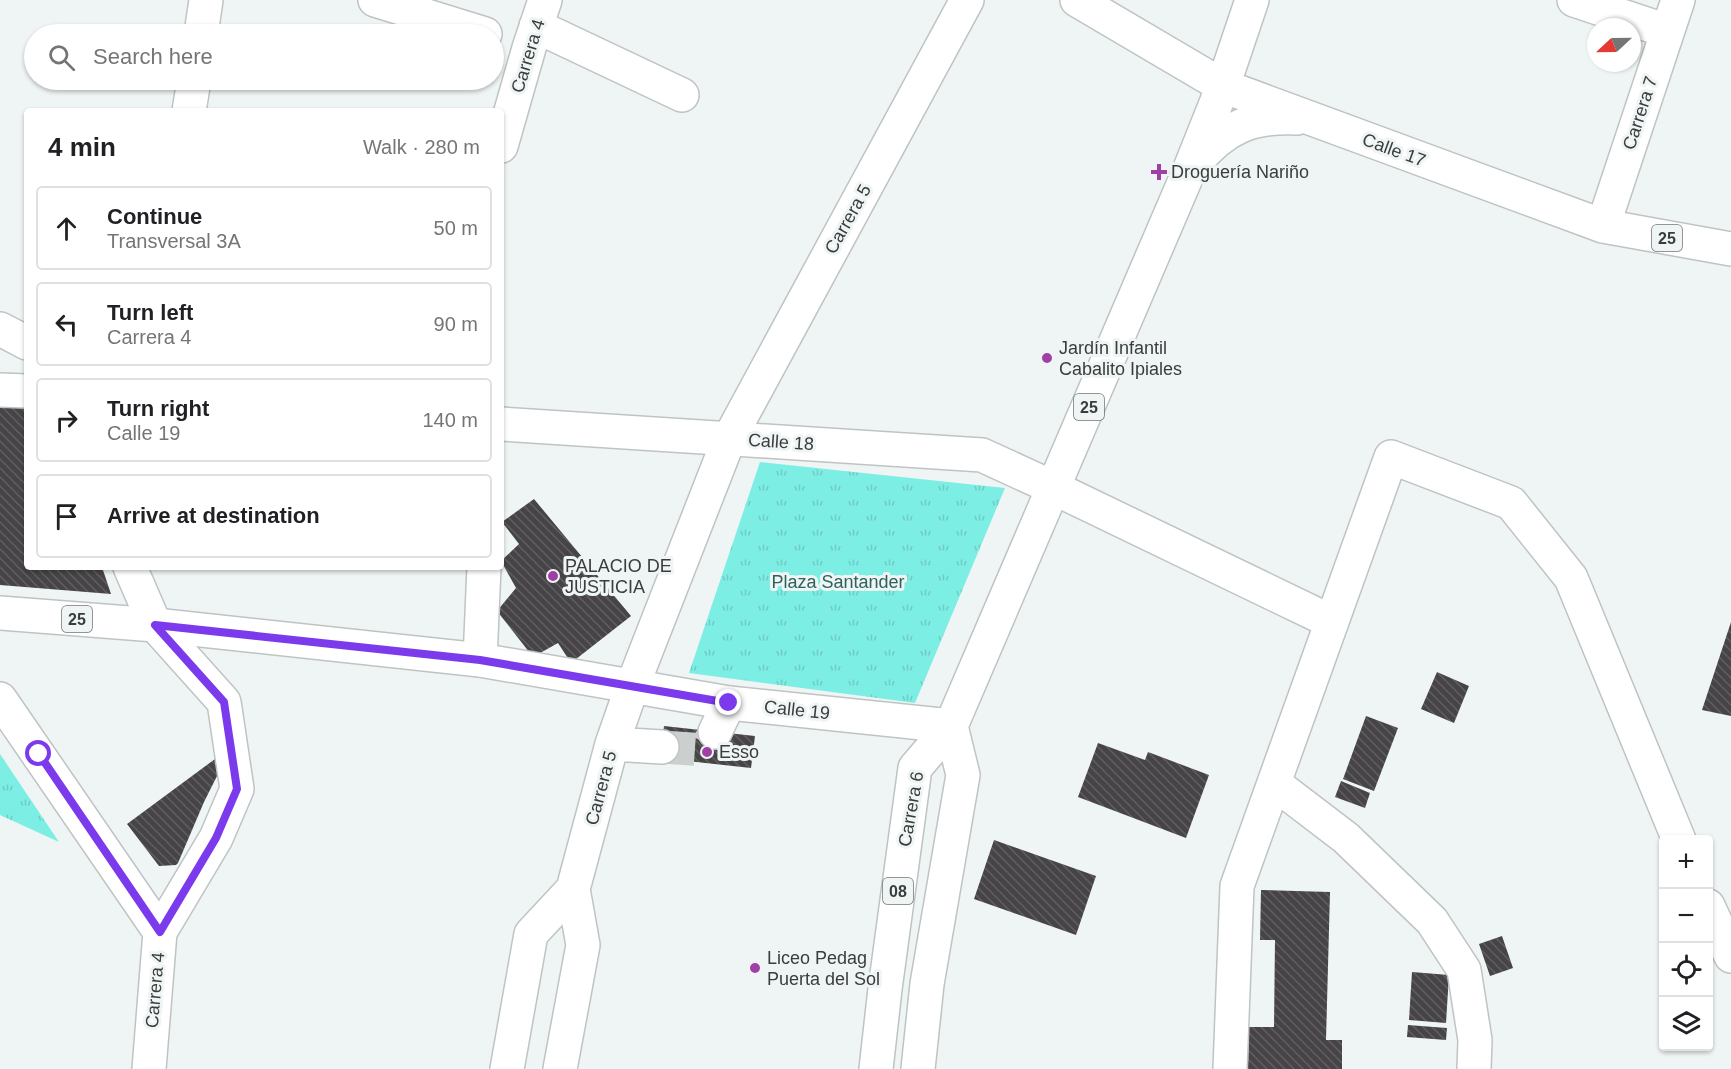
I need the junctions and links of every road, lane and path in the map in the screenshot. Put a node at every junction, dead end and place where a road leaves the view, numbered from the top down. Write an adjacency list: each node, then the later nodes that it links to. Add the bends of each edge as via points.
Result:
1 (207, 0): 8 (street)
2 (375, 0): 9 (street)
3 (967, 0): 27 (street, Carrera 5)
4 (1077, 0): 13 (street, Calle 17)
5 (1252, 0): 13 (street)
6 (1574, 0): 11 (street)
7 (1678, 0): 11 (street, Carrera 7)
8 (203, 24)
9 (453, 24)
10 (537, 25): 12 (street); 15 (street); 18 (street, Carrera 4)
11 (1667, 31): 20 (street, Carrera 7)
12 (504, 34)
13 (1223, 86): 17 (street, Calle 17 / 25); 19 (street, 25)
14 (192, 90): 16 (street)
15 (682, 95)
16 (189, 108)
17 (1306, 118): 19 (street, via 1272,117 1239,126 1211,145); 20 (street, Calle 17 / 25)
18 (504, 136)
19 (1189, 171): 28 (street, 25)
20 (1603, 226): 21 (street, Calle 17 / 25)
21 (1731, 249)
22 (0, 329): 23 (street)
23 (24, 341)
24 (0, 390): 25 (street)
25 (24, 391)
26 (504, 424): 27 (street, Calle 18)
27 (729, 439): 28 (street, Calle 18, via 982,455); 35 (street, Carrera 5)
28 (1054, 488): 32 (street, Calle 18); 38 (street, 25)
29 (131, 570): 33 (street, Carrera 4)
30 (484, 570): 34 (street)
31 (0, 613): 33 (street, Calle 19 / 25)
32 (1332, 622): 42 (street); 43 (street, via 1391,457 1511,503 1570,578)
33 (155, 625): 34 (street, Calle 19 / 25); 46 (street, Carrera 4, via 224,702 237,789 216,838)
34 (480, 660): 35 (street, Calle 19 / 25)
35 (632, 687): 37 (street, Calle 19 / 25); 40 (street, Carrera 5)
36 (0, 699): 46 (street)
37 (729, 703): 38 (street, Calle 19 / 25); 39 (street)
38 (951, 726): 51 (street, Carrera 6 / 08, via 915,768); 52 (street, via 963,775 927,984)
39 (714, 732)
40 (612, 744): 41 (street); 44 (street, Carrera 5)
41 (662, 747)
42 (1274, 783): 53 (street, via 1237,886); 54 (street, via 1346,838 1432,921 1464,970 1476,1041)
43 (1677, 835)
44 (573, 889): 49 (street, Carrera 5, via 531,934); 50 (street, Carrera 5, via 583,945)
45 (1713, 917): 47 (street)
46 (160, 932): 48 (street, Carrera 4)
47 (1731, 956)
48 (149, 1069)
49 (507, 1069)
50 (560, 1069)
51 (876, 1069)
52 (918, 1069)
53 (1230, 1069)
54 (1474, 1069)

